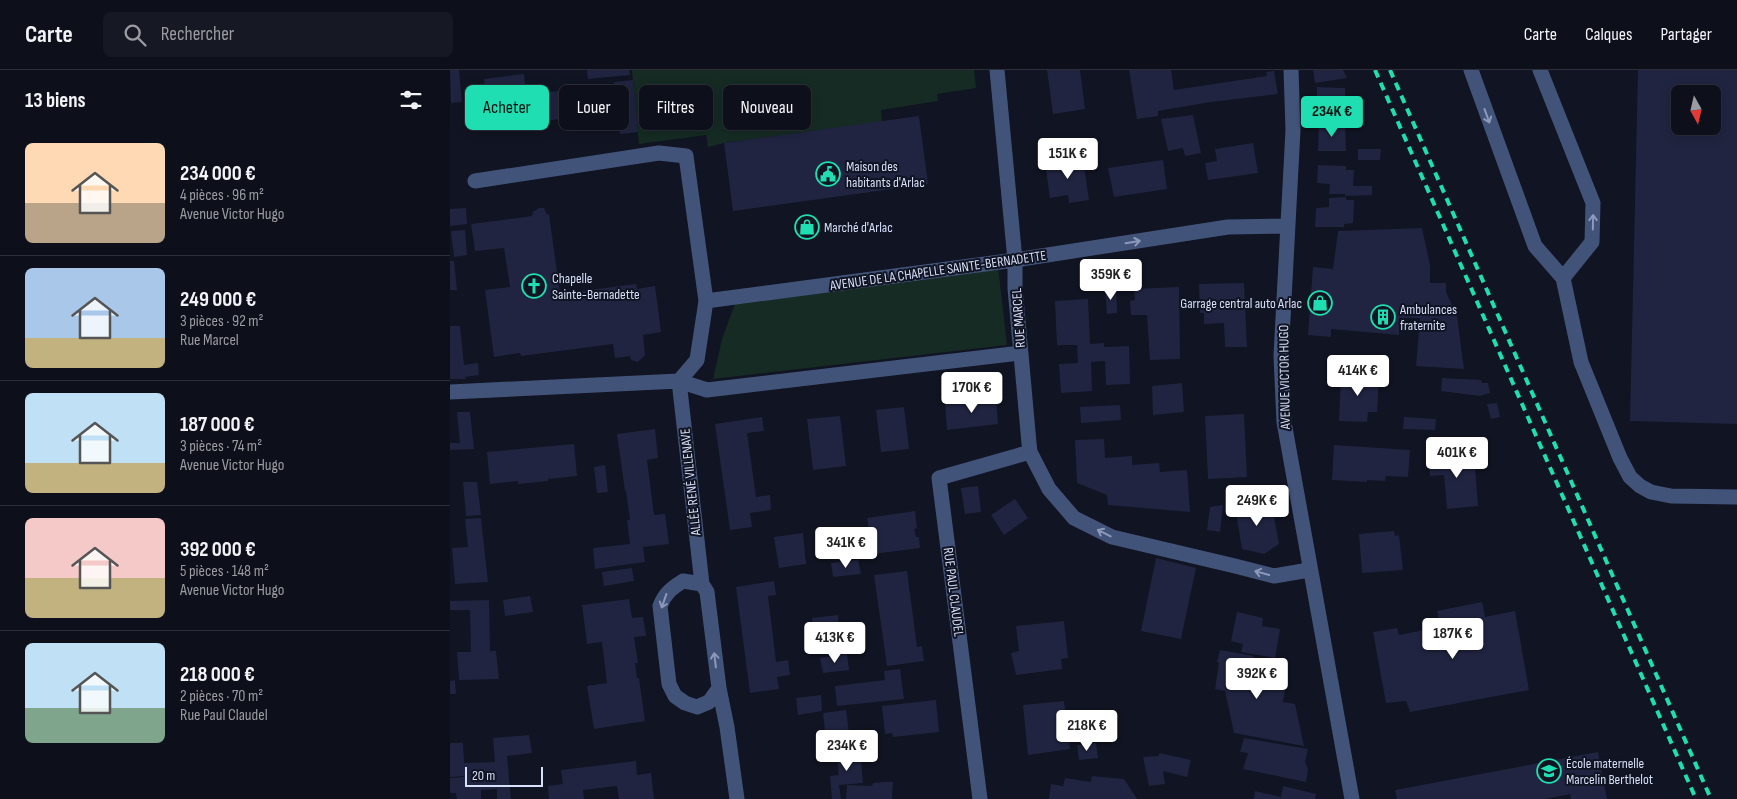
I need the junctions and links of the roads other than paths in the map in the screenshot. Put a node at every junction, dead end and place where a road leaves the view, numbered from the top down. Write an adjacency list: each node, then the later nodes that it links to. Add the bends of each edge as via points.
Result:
1 (997, 70): 7 (street, RUE MARCEL)
2 (1291, 70): 6 (street, AVENUE VICTOR HUGO, via 1293,130)
3 (1471, 70): 8 (street, one-way to 8, via 1536,246)
4 (1540, 70): 8 (street, one-way to 4, via 1592,242 1593,203)
5 (475, 181): 9 (street, via 659,153 686,156)
6 (1287, 226): 7 (street, AVENUE DE LA CHAPELLE SAINTE-BERNADETTE, one-way to 6, via 1228,227); 15 (street, AVENUE VICTOR HUGO, via 1281,356 1284,422)
7 (1016, 260): 9 (street, AVENUE DE LA CHAPELLE SAINTE-BERNADETTE); 10 (street, RUE MARCEL)
8 (1563, 278): 14 (street, via 1581,362 1630,477 1650,492 1671,496)
9 (706, 301): 11 (street, via 696,360)
10 (1020, 353): 11 (street, via 707,390); 13 (street, RUE MARCEL)
11 (679, 381): 12 (street); 16 (street, ALLÉE RENÉ VILLENAVE)
12 (450, 392)
13 (1030, 452): 15 (street, RUE MARCEL, one-way to 13, via 1274,576 1112,537 1074,518 1049,489); 19 (street, RUE PAUL CLAUDEL, via 939,478)
14 (1737, 497)
15 (1309, 570): 20 (street, AVENUE VICTOR HUGO)
16 (702, 584): 17 (street, ALLÉE RENÉ VILLENAVE, one-way to 16, via 707,592); 17 (street, one-way to 17, via 683,581 672,588 660,606 669,684 675,696 685,704 697,707 709,702)
17 (719, 688): 18 (street, ALLÉE RENÉ VILLENAVE)
18 (737, 799)
19 (980, 799)
20 (1352, 799)

